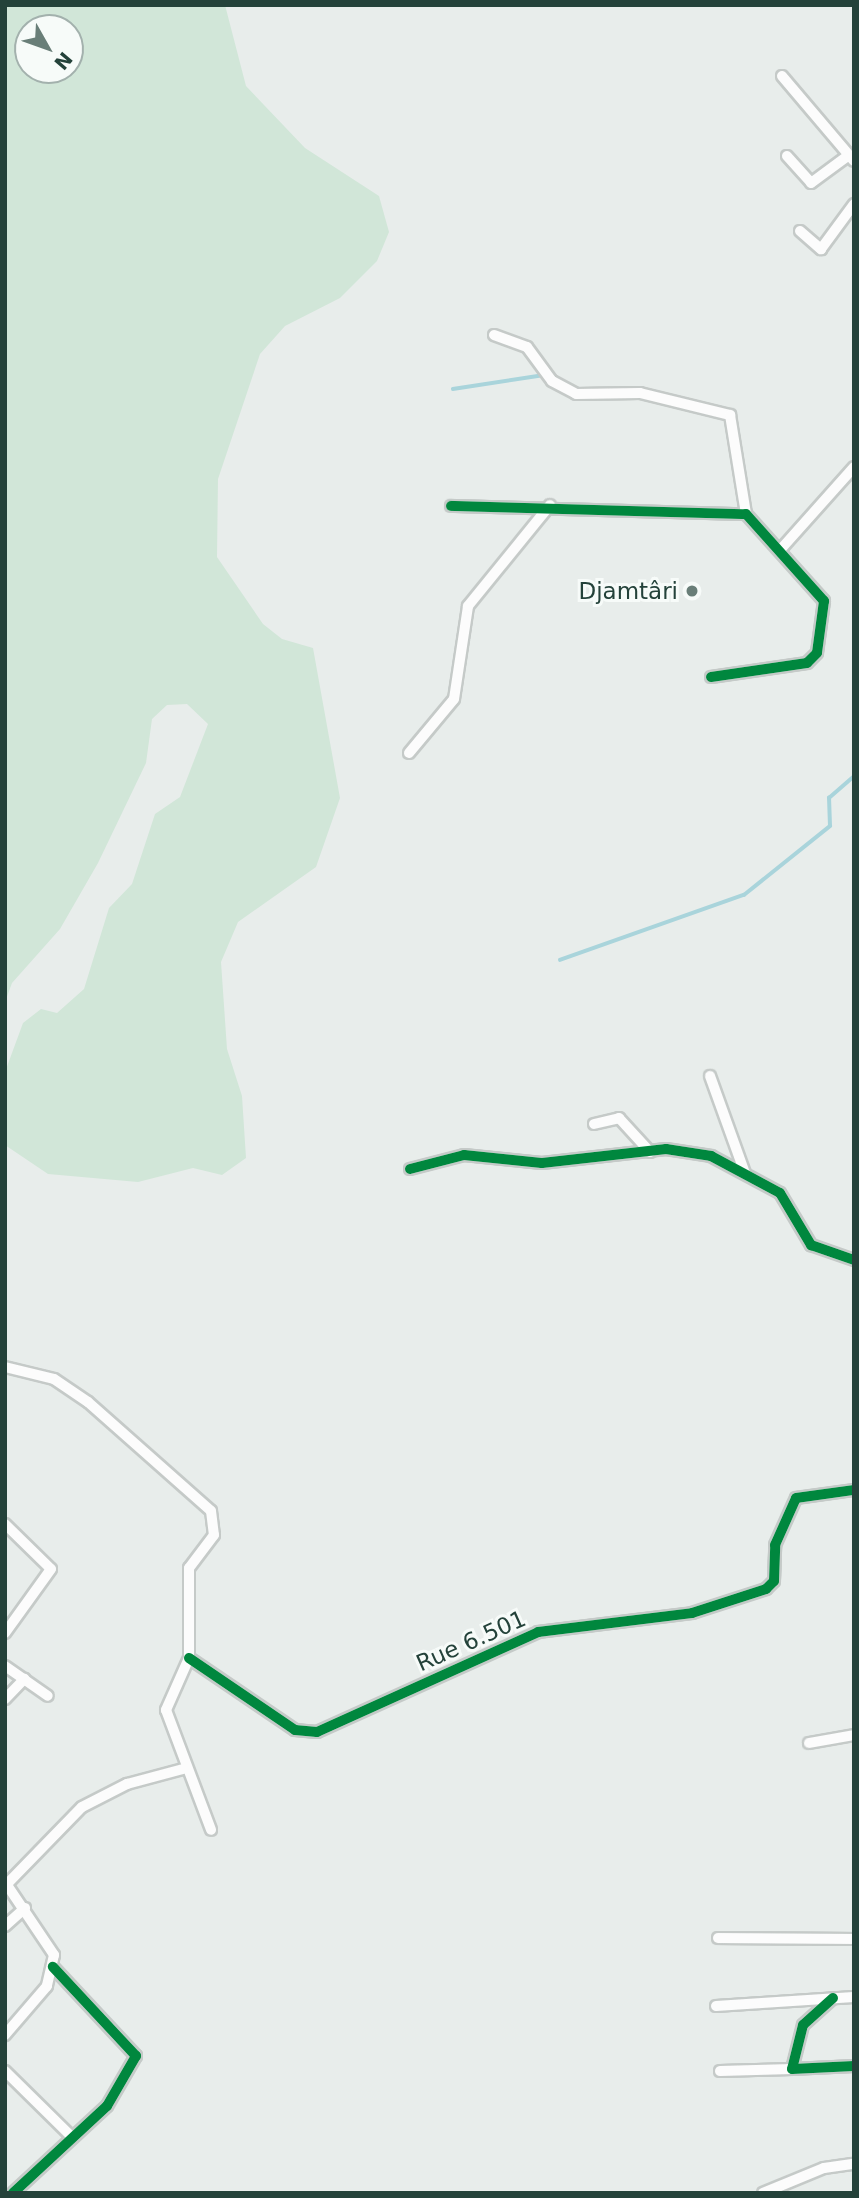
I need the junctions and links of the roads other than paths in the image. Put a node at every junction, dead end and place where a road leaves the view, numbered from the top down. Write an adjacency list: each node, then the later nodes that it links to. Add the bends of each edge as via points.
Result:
1 (782, 76): 3 (street)
2 (788, 156): 3 (street, via 811,183)
3 (851, 158)
4 (854, 204): 5 (street, via 821,249)
5 (800, 231)
6 (494, 335): 10 (street, via 527,347 552,381 576,394 640,393 730,415)
7 (854, 467): 11 (street)
8 (550, 505): 9 (street); 10 (street, via 663,516); 13 (street, via 468,606 454,699)
9 (451, 506)
10 (746, 514): 11 (street)
11 (781, 548): 12 (street, via 824,601 814,658)
12 (711, 677)
13 (409, 753)
14 (710, 1076): 18 (street)
15 (594, 1124): 16 (street, via 619,1118)
16 (650, 1152): 17 (street, via 542,1163 464,1155); 18 (street, via 710,1156)
17 (410, 1169)
18 (745, 1173): 19 (street, via 794,1209 811,1245)
19 (854, 1260)
20 (5, 1367): 24 (street, via 54,1380 89,1402 211,1511 214,1535 189,1568)
21 (854, 1490): 24 (street, Rue 6.501, via 796,1498 779,1534 774,1581 766,1590 692,1613 538,1632 317,1732 295,1730)
22 (5, 1524): 23 (street, via 51,1569)
23 (5, 1633)
24 (189, 1658): 31 (street, via 166,1710)
25 (5, 1665): 26 (street)
26 (24, 1679): 27 (street); 28 (street)
27 (48, 1696)
28 (5, 1699)
29 (854, 1735): 30 (street)
30 (809, 1743)
31 (183, 1769): 32 (street); 33 (street, via 127,1784 82,1807)
32 (211, 1830)
33 (6, 1883): 34 (street)
34 (25, 1908): 35 (street); 38 (street, via 49,1941)
35 (5, 1926)
36 (718, 1938): 37 (street)
37 (854, 1938)
38 (53, 1967): 42 (street, via 47,1986); 47 (street, via 136,2056 107,2106)
39 (854, 1997): 40 (street)
40 (833, 1998): 41 (street); 44 (street, via 803,2025)
41 (716, 2006)
42 (5, 2035)
43 (854, 2066): 44 (street)
44 (792, 2069): 46 (street)
45 (5, 2071): 47 (street)
46 (720, 2071)
47 (71, 2136): 49 (street)
48 (854, 2164): 50 (street, via 824,2168)
49 (13, 2193)
50 (763, 2193)

